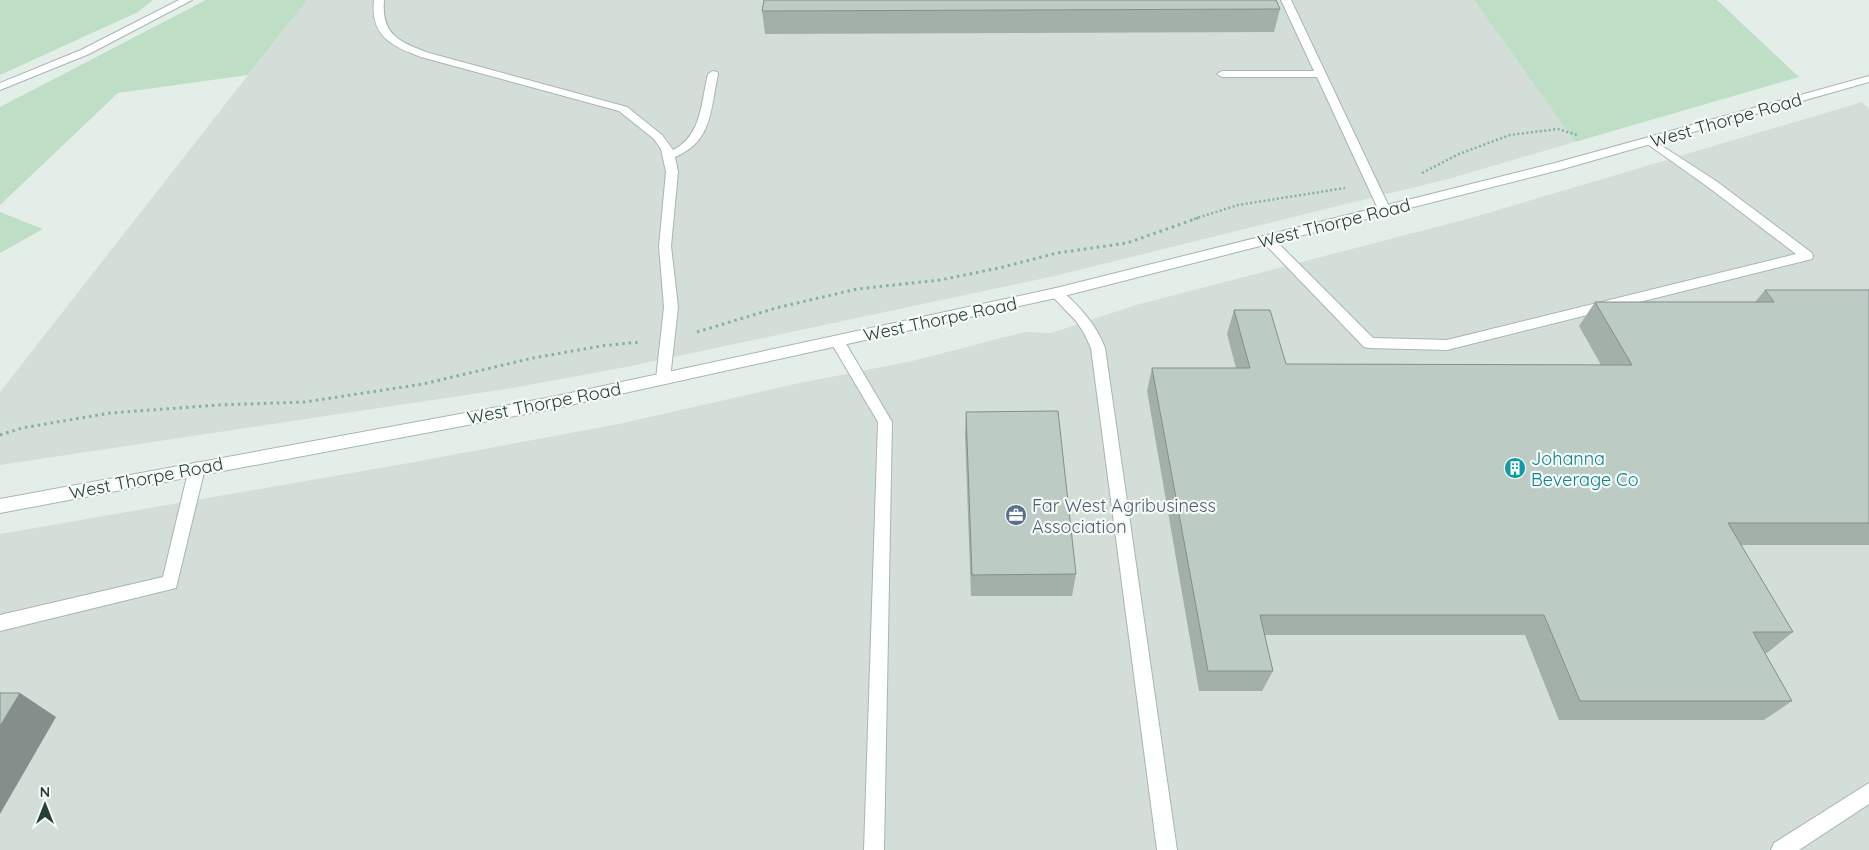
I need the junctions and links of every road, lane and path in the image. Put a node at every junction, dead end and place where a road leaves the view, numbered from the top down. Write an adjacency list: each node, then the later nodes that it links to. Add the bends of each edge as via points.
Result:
1 (187, 0): 8 (street, via 85,52)
2 (379, 0): 11 (street, via 379,20 386,34 399,46 623,109 658,137)
3 (1286, 0): 6 (street)
4 (713, 74): 11 (street, via 702,123 694,140 683,150)
5 (1222, 74): 6 (street)
6 (1320, 74): 13 (street)
7 (1869, 80): 9 (street, West Thorpe Road)
8 (0, 87)
9 (1650, 141): 10 (street, West Thorpe Road); 15 (street, via 1808,256 1446,345 1369,343)
10 (1612, 152): 12 (path, via 1585,137 1558,129 1510,135 1460,154); 14 (street, West Thorpe Road)
11 (668, 156): 17 (street, via 672,172 665,246 671,308)
12 (1421, 174)
13 (1372, 183): 14 (street); 17 (path, via 1238,205 1127,243 1057,253 940,280 857,289)
14 (1385, 211): 15 (street, West Thorpe Road)
15 (1267, 240): 16 (street, West Thorpe Road)
16 (1056, 294): 18 (street, West Thorpe Road); 26 (street, via 1080,314 1093,333 1098,348)
17 (667, 339): 19 (street); 20 (path, via 600,346 422,384 306,402 110,414 22,428)
18 (837, 341): 19 (street, West Thorpe Road); 25 (street, via 885,422)
19 (663, 379): 21 (street, West Thorpe Road, via 542,405)
20 (0, 435)
21 (197, 468): 22 (street, West Thorpe Road); 23 (street, via 170,583)
22 (0, 506)
23 (0, 622)
24 (1869, 793): 27 (street)
25 (874, 850)
26 (1167, 850)
27 (1781, 850)

